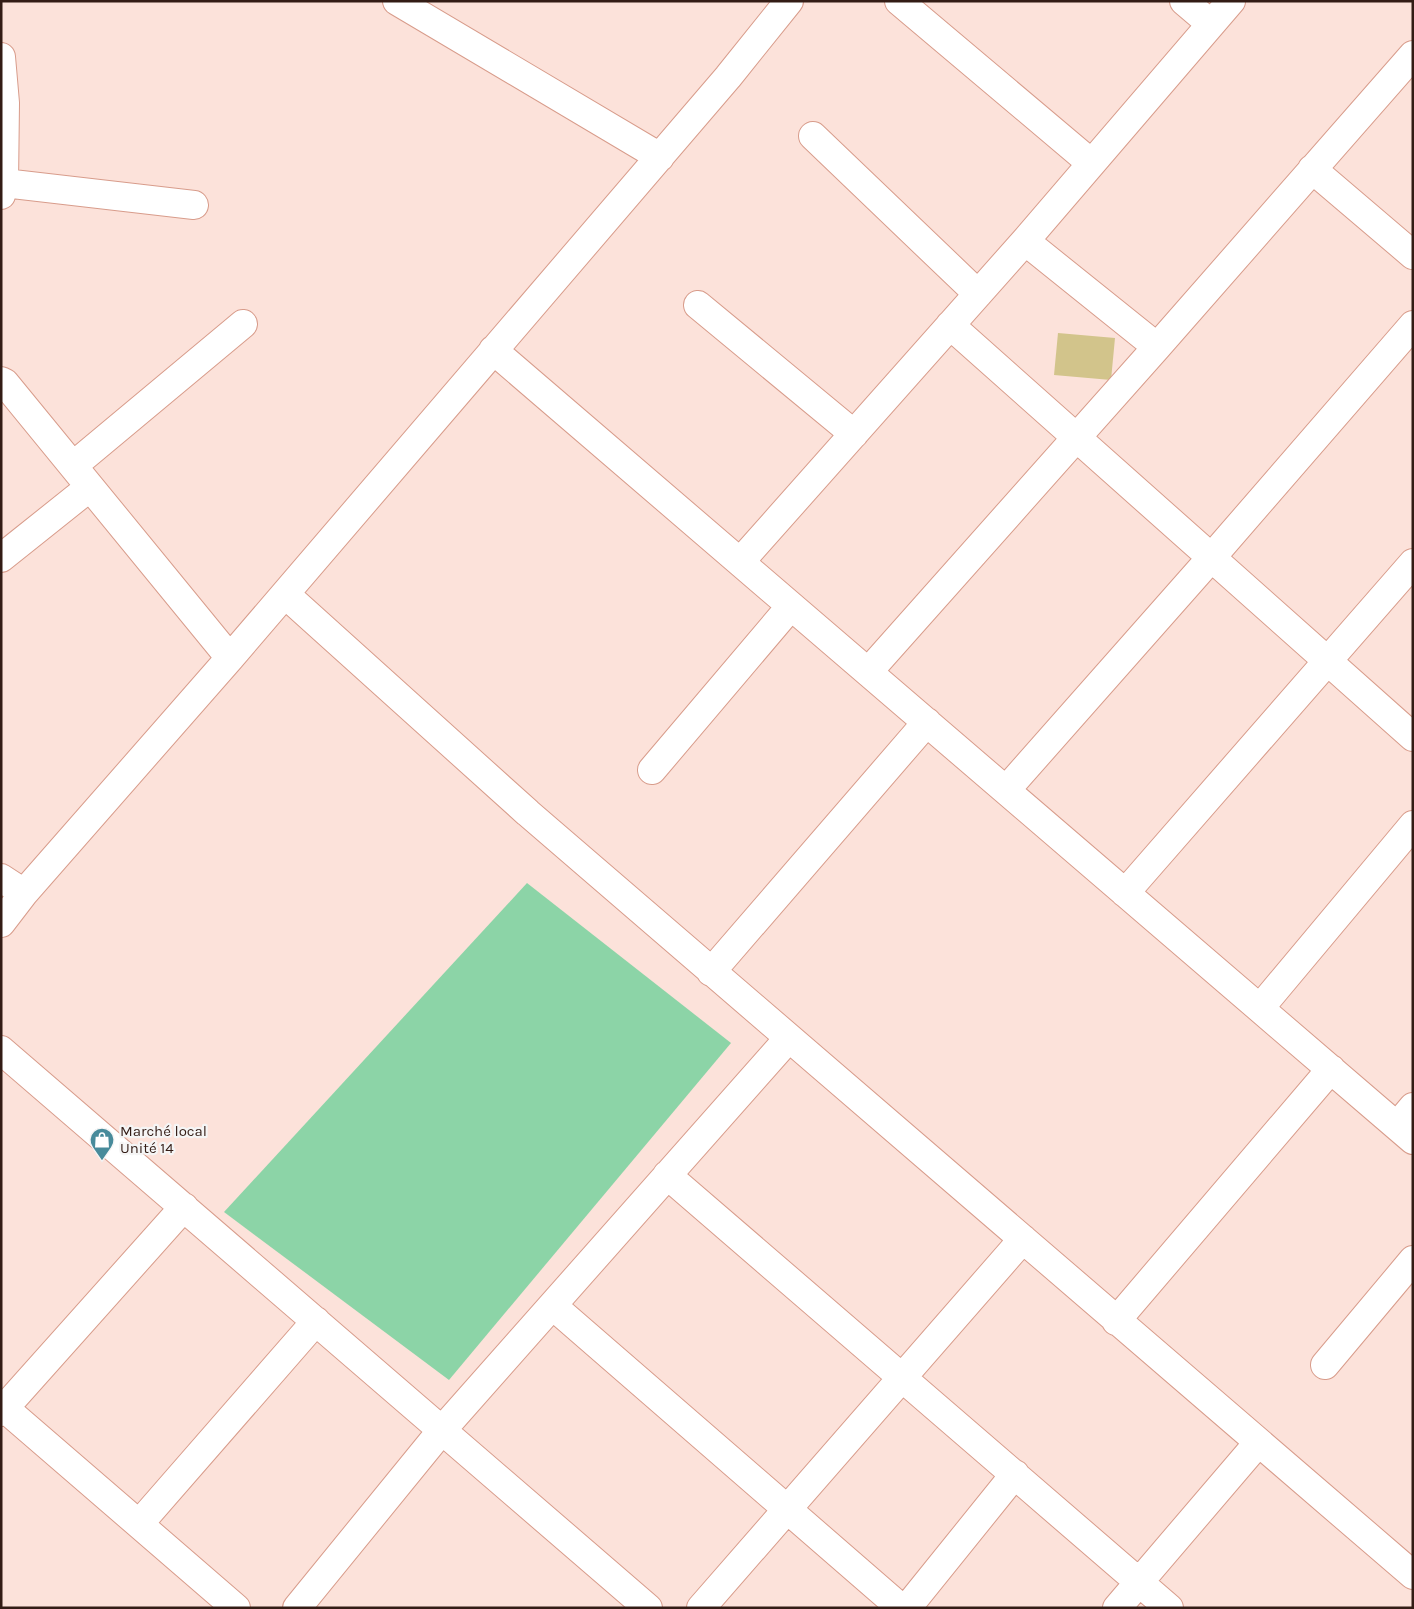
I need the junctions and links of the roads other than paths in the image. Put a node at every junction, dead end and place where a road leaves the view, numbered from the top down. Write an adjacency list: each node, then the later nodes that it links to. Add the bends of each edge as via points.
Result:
1 (397, 1): 10 (street)
2 (789, 1): 10 (street)
3 (899, 1): 11 (street)
4 (1184, 1): 6 (street)
5 (1231, 1): 6 (street)
6 (1211, 24): 11 (street)
7 (1413, 54): 12 (street)
8 (1, 56): 13 (street, via 5,103)
9 (813, 136): 17 (street)
10 (660, 157): 23 (street)
11 (1091, 163): 15 (street)
12 (1312, 169): 16 (street); 22 (street)
13 (3, 189): 14 (street)
14 (194, 205)
15 (1025, 241): 17 (street); 22 (street)
16 (1413, 255)
17 (978, 294): 20 (street)
18 (698, 305): 25 (street)
19 (243, 324): 27 (street)
20 (950, 325): 25 (street); 26 (street)
21 (1413, 325): 30 (street)
22 (1157, 347): 26 (street)
23 (493, 350): 31 (street); 33 (street)
24 (2, 374): 27 (street)
25 (854, 434): 31 (street)
26 (1077, 438): 30 (street); 37 (street)
27 (74, 465): 28 (street)
28 (90, 487): 29 (street); 35 (street)
29 (1, 558)
30 (1211, 558): 36 (street); 41 (street)
31 (740, 562): 34 (street)
32 (1413, 563): 36 (street)
33 (285, 594): 35 (street); 47 (street, via 528,813)
34 (791, 606): 37 (street); 40 (street)
35 (230, 658): 44 (street)
36 (1328, 661): 39 (street); 45 (street)
37 (868, 672): 38 (street)
38 (927, 722): 41 (street); 47 (street)
39 (1413, 737)
40 (652, 770)
41 (1006, 790): 45 (street)
42 (1413, 825): 48 (street)
43 (1, 878): 44 (street)
44 (24, 893): 46 (street)
45 (1125, 893): 48 (street)
46 (1, 924)
47 (711, 972): 49 (street)
48 (1260, 1008): 51 (street)
49 (788, 1039): 53 (street); 55 (street)
50 (1, 1050): 54 (street)
51 (1330, 1069): 52 (street); 59 (street)
52 (1407, 1124)
53 (667, 1176): 57 (street); 61 (street)
54 (184, 1207): 58 (street); 62 (street)
55 (1023, 1240): 59 (street); 61 (street)
56 (1413, 1260): 60 (street)
57 (553, 1306): 63 (street); 66 (street)
58 (316, 1321): 63 (street); 67 (street)
59 (1116, 1321): 64 (street)
60 (1325, 1365)
61 (902, 1377): 65 (street); 66 (street)
62 (2, 1408): 67 (street)
63 (442, 1430): 71 (street); 72 (street)
64 (1258, 1443): 68 (street); 69 (street)
65 (1014, 1474): 69 (street); 75 (street)
66 (788, 1510): 73 (street); 74 (street)
67 (139, 1524): 70 (street)
68 (1413, 1575)
69 (1139, 1582): 76 (street); 77 (street)
70 (236, 1608)
71 (297, 1608)
72 (648, 1608)
73 (702, 1608)
74 (902, 1608)
75 (906, 1608)
76 (1117, 1608)
77 (1169, 1608)

